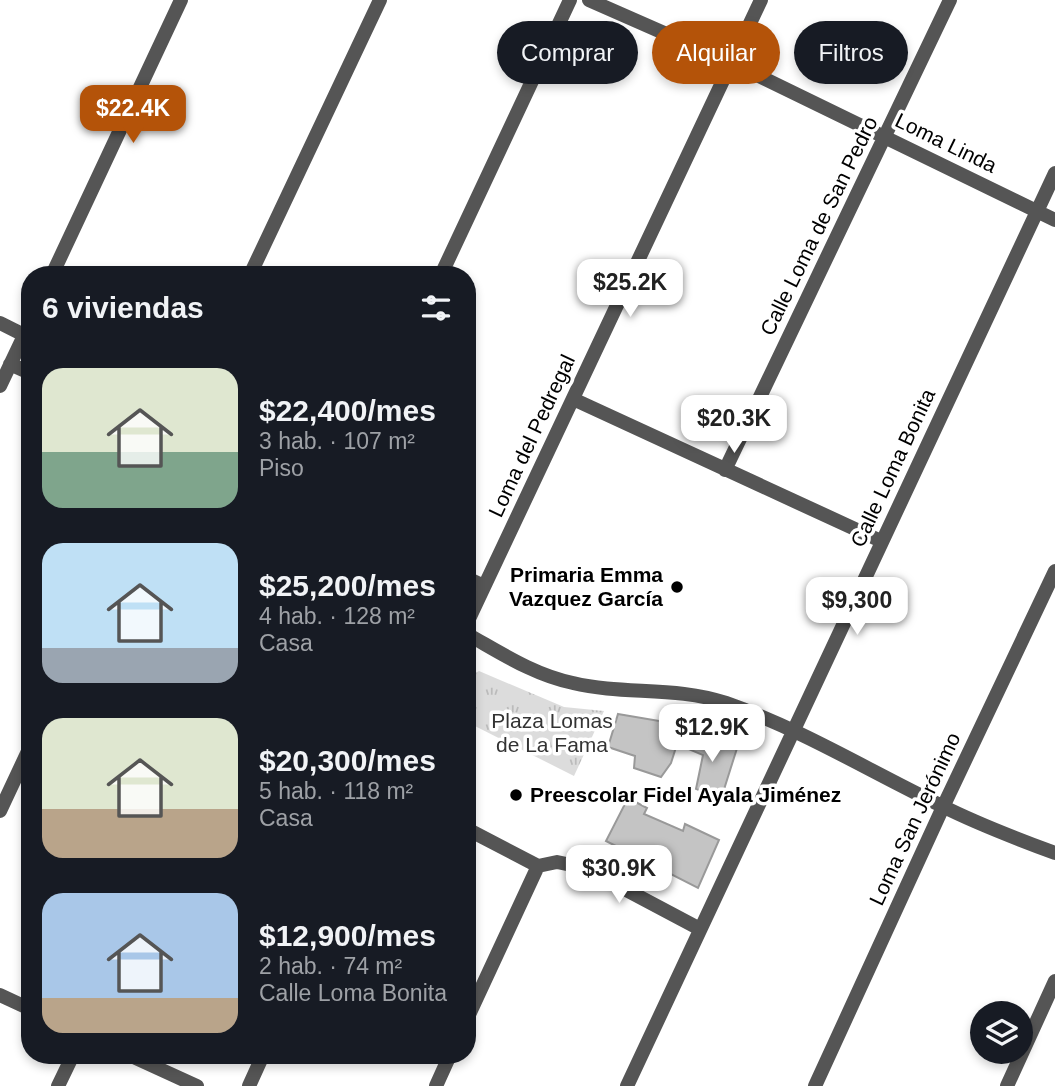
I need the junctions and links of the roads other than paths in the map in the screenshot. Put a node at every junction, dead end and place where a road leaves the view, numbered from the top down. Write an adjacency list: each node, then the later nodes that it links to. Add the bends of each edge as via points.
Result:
1 (181, 0): 15 (street)
2 (380, 0): 16 (street)
3 (570, 0): 17 (street)
4 (589, 0): 8 (street, Loma Linda)
5 (761, 0): 7 (street, Loma del Pedregal)
6 (950, 0): 11 (street, Calle Loma de San Pedro)
7 (750, 21)
8 (652, 28)
9 (720, 84): 24 (street, Loma del Pedregal)
10 (776, 84): 11 (street, Loma Linda)
11 (885, 136): 13 (street, Loma Linda); 25 (street, Calle Loma de San Pedro)
12 (1055, 173): 13 (street, Calle Loma Bonita)
13 (1037, 211): 14 (street, Loma Linda); 26 (street, Calle Loma Bonita)
14 (1055, 219)
15 (56, 266)
16 (254, 266)
17 (446, 266)
18 (0, 323): 19 (street)
19 (21, 328)
20 (21, 341): 21 (street)
21 (10, 364): 22 (street); 23 (street)
22 (21, 369)
23 (0, 386)
24 (573, 399): 25 (street); 29 (street, Loma del Pedregal)
25 (725, 470): 26 (street)
26 (881, 541): 32 (street, Calle Loma Bonita)
27 (1055, 570): 34 (street, Loma San Jerónimo)
28 (476, 582): 29 (street)
29 (484, 586): 30 (street, Loma del Pedregal)
30 (476, 603)
31 (476, 639): 32 (street, via 523,666 575,684 694,694)
32 (795, 731): 34 (street); 39 (street, Calle Loma Bonita)
33 (21, 766): 35 (street)
34 (943, 807): 37 (street); 53 (street, Loma San Jerónimo)
35 (0, 811)
36 (476, 834): 38 (street)
37 (1055, 853)
38 (538, 866): 39 (street, via 557,862 576,866); 42 (street)
39 (701, 929): 52 (street, Calle Loma Bonita)
40 (1055, 981): 54 (street)
41 (0, 995): 43 (street)
42 (476, 1000)
43 (21, 1005)
44 (69, 1064): 48 (street)
45 (149, 1064): 49 (street)
46 (259, 1064): 50 (street)
47 (446, 1064): 51 (street)
48 (58, 1086)
49 (197, 1086)
50 (248, 1086)
51 (436, 1086)
52 (628, 1086)
53 (815, 1086)
54 (1007, 1086)

